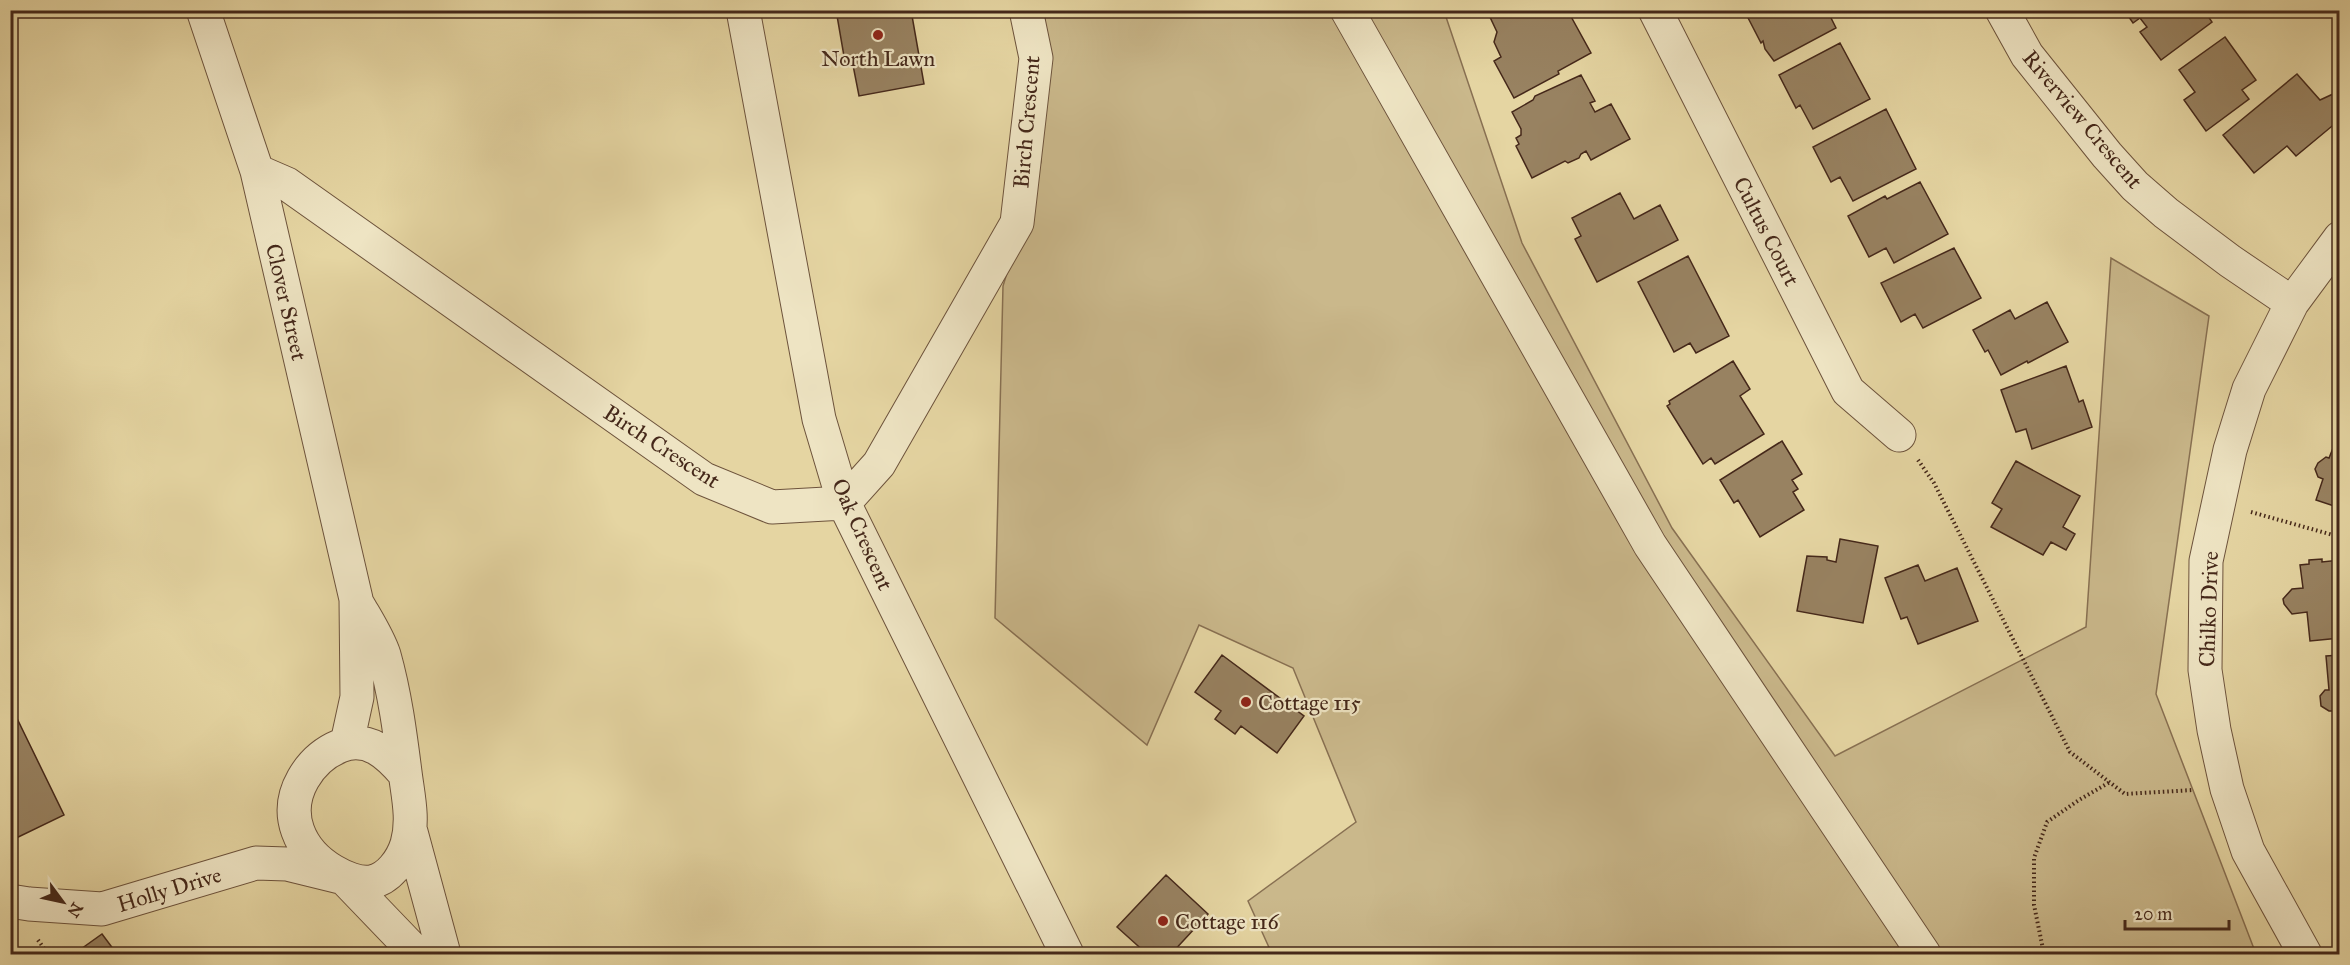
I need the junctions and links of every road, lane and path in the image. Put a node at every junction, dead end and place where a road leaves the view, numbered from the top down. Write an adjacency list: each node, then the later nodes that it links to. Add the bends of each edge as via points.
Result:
1 (203, 10): 7 (street, Clover Street)
2 (743, 10): 11 (street, Oak Crescent, via 819,419)
3 (1026, 10): 11 (street, Birch Crescent, via 1036,58 1017,223 879,464)
4 (1347, 10): 27 (street, via 1650,546)
5 (1655, 10): 10 (street, Cultus Court, via 1848,391)
6 (2002, 10): 9 (street, Riverview Crescent, via 2027,55 2135,186 2221,254)
7 (257, 171): 11 (street, Birch Crescent, via 287,184 704,479 772,507); 14 (street, Clover Street)
8 (2340, 238): 9 (street, Chilko Drive)
9 (2292, 303): 18 (street, Chilko Drive, via 2249,388 2230,450 2206,561 2205,670)
10 (1899, 435): 17 (path, via 1934,483 2070,752)
11 (844, 503): 26 (street, Oak Crescent)
12 (2249, 511): 13 (path)
13 (2340, 537)
14 (356, 599): 15 (street, Clover Street, via 357,697); 16 (street, Clover Street, via 383,653 399,722)
15 (347, 743): 16 (street, via 372,746 388,754); 19 (street, via 326,752 309,769 297,789)
16 (405, 774): 20 (street)
17 (2110, 782): 18 (path, via 2125,794); 28 (path, via 2047,822 2034,858 2034,905)
18 (2227, 789): 29 (street, Chilko Drive, via 2248,851)
19 (293, 809): 21 (street); 22 (street, via 298,835 308,851)
20 (411, 832): 22 (street, via 404,855 389,873 371,882); 25 (street)
21 (256, 863): 22 (street, Holly Drive, via 287,864); 23 (street, Holly Drive, via 102,909)
22 (344, 878): 24 (street)
23 (10, 901)
24 (417, 954)
25 (444, 954)
26 (1067, 954)
27 (1924, 954)
28 (2044, 954)
29 (2305, 954)

